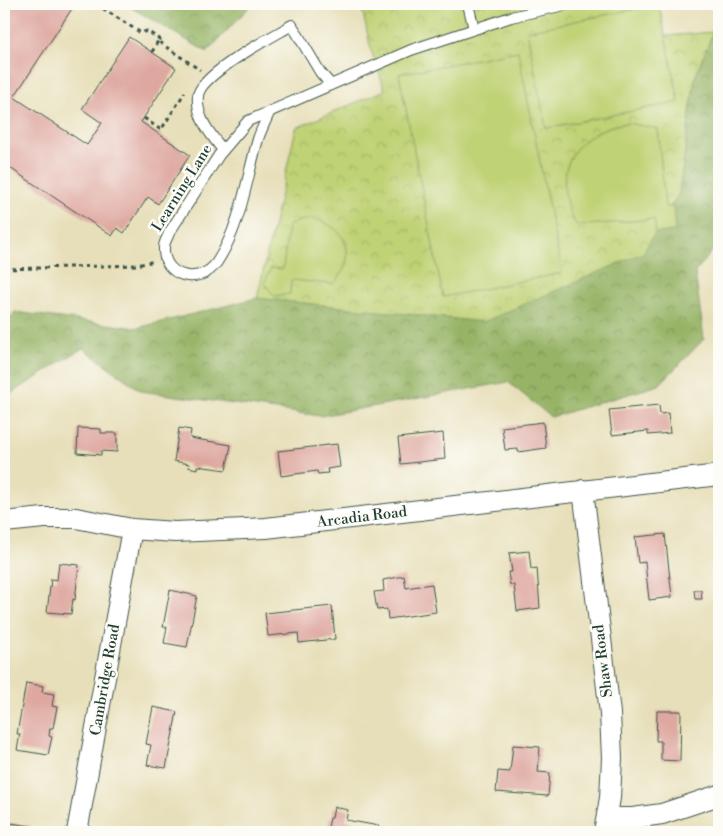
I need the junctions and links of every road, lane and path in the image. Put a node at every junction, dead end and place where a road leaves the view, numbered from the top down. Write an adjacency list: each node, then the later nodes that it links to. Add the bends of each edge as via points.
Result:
1 (96, 4): 5 (path, via 141,33 148,31)
2 (468, 4): 4 (lane)
3 (569, 4): 4 (lane, Learning Lane)
4 (474, 29): 11 (lane, Learning Lane, via 411,50)
5 (159, 39): 6 (path); 7 (path)
6 (152, 52)
7 (199, 70): 8 (path); 9 (path)
8 (212, 76): 11 (lane, via 292,25); 14 (lane, via 198,94 199,106 204,125)
9 (194, 78)
10 (190, 85): 13 (path, via 161,130)
11 (330, 85): 12 (lane, Learning Lane)
12 (270, 111): 14 (lane, Learning Lane, via 248,121); 15 (lane, via 259,137 242,204 217,262 208,273 195,277 174,271)
13 (144, 118)
14 (223, 150): 15 (lane, Learning Lane, via 170,233 164,246)
15 (165, 259): 16 (path, via 137,265)
16 (4, 269)
17 (719, 475): 18 (street, Arcadia Road)
18 (583, 490): 20 (street, Arcadia Road, via 266,528 175,532); 22 (street, Shaw Road, via 610,713 612,758)
19 (4, 522): 20 (street, Arcadia Road, via 76,518)
20 (132, 529): 23 (street, Cambridge Road)
21 (719, 795): 22 (street, via 662,814)
22 (606, 825)
23 (77, 832)

